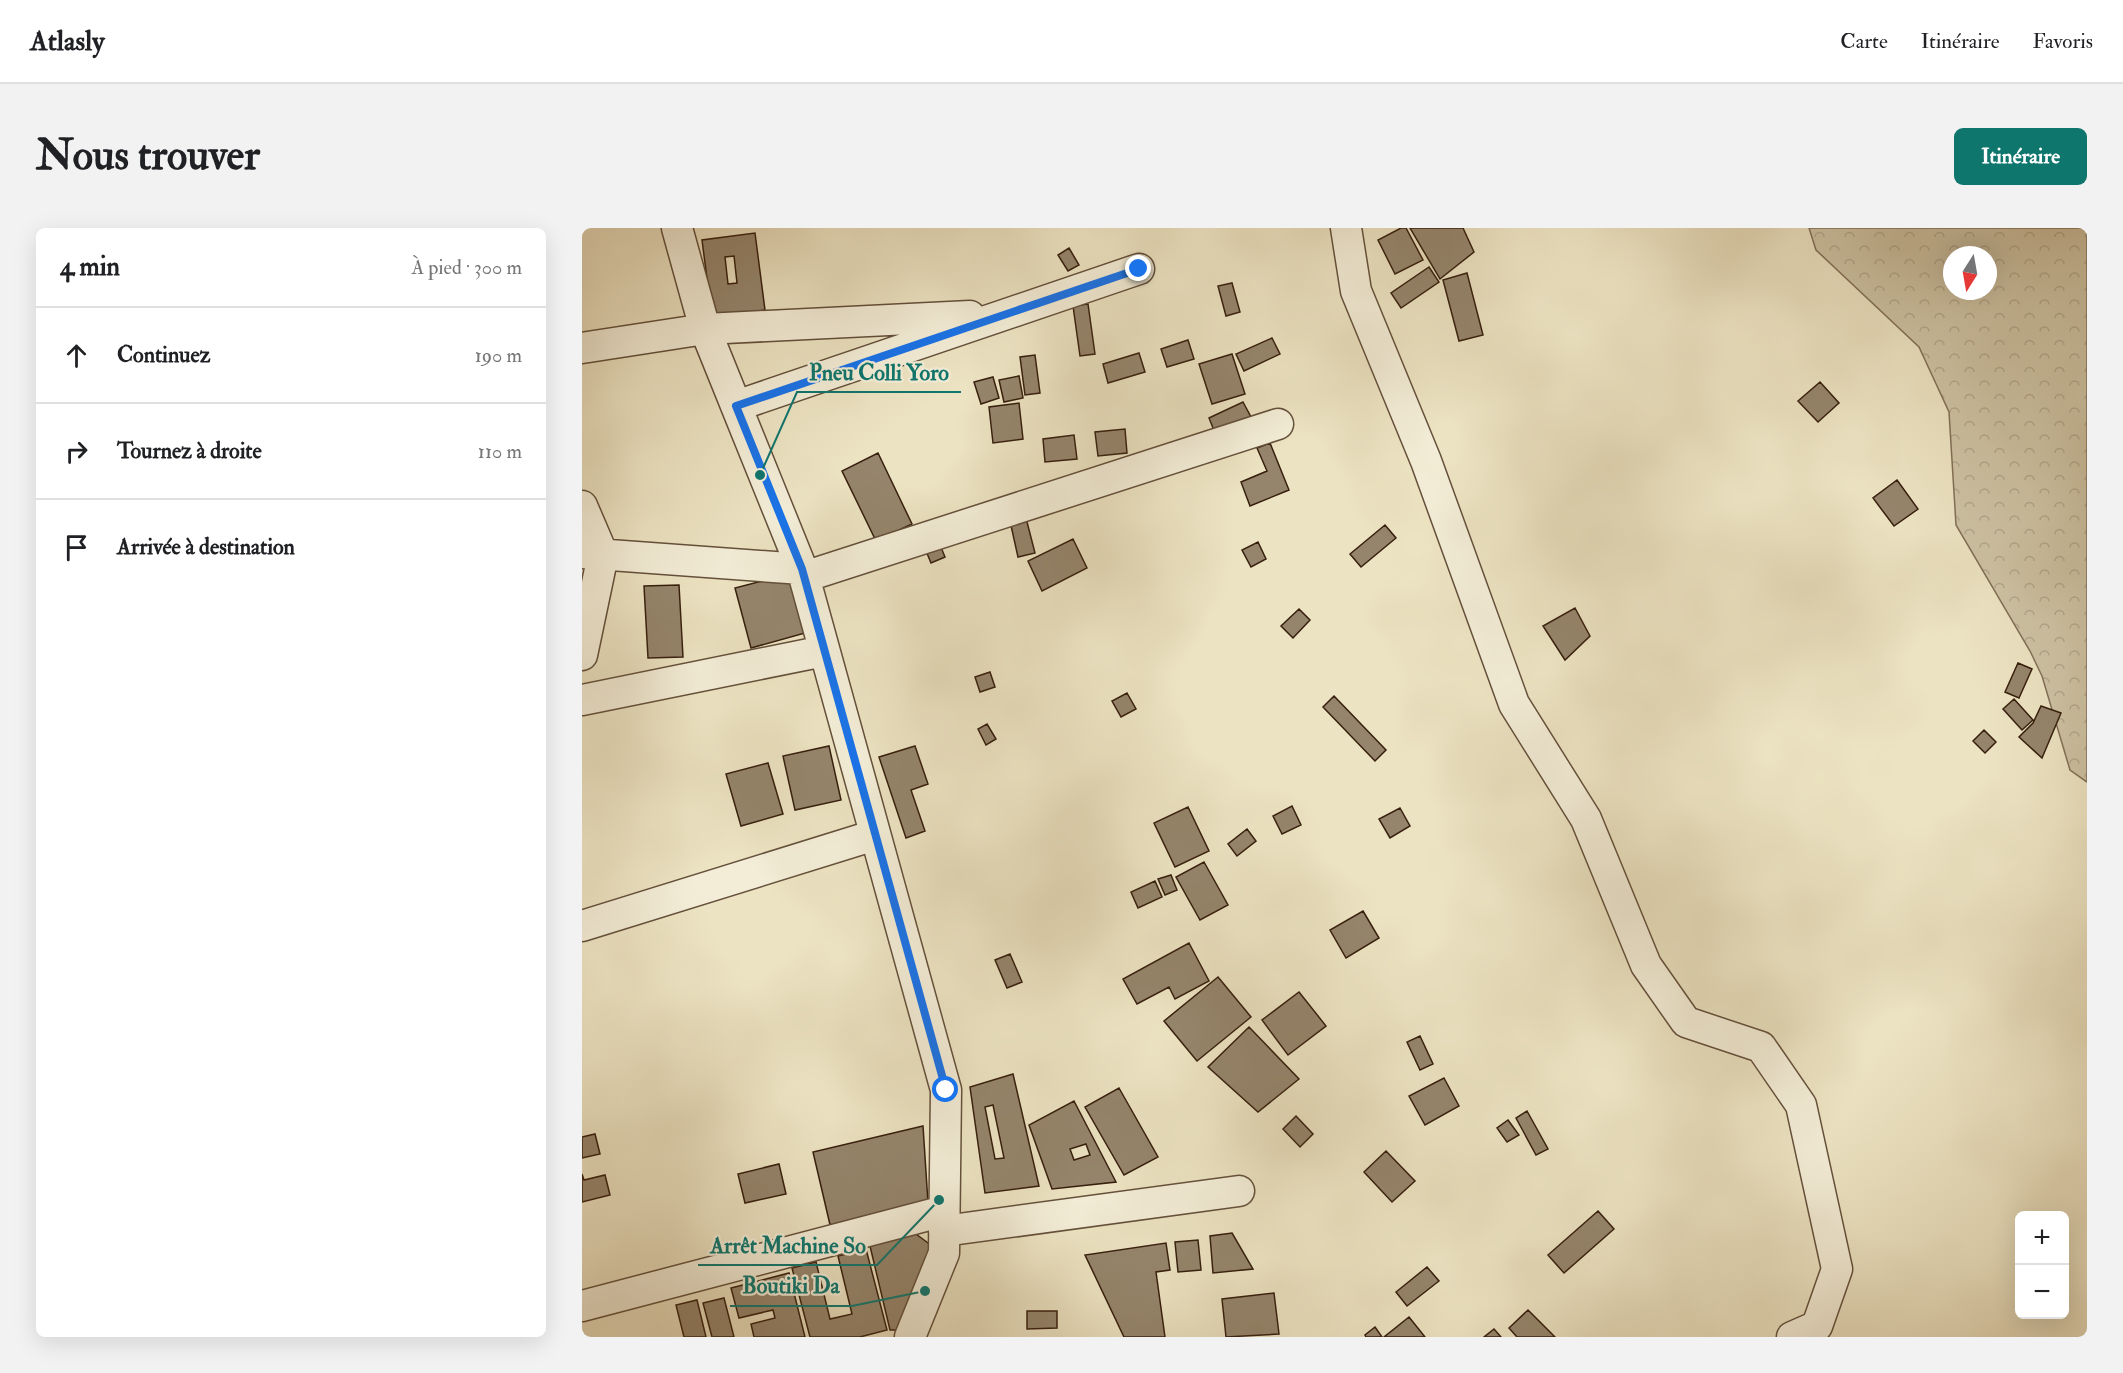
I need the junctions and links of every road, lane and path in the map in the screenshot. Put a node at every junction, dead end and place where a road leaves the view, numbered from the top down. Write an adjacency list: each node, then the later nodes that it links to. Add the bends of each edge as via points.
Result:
1 (677, 228): 5 (street)
2 (1346, 228): 21 (street, via 1356,291 1426,461 1514,704 1586,819 1647,965 1686,1022 1761,1047 1801,1105 1837,1269 1818,1326)
3 (1139, 269): 4 (street)
4 (1006, 314): 5 (street); 7 (street)
5 (705, 329): 6 (street); 7 (street)
6 (582, 348)
7 (736, 406): 11 (street)
8 (1278, 424): 11 (street)
9 (582, 506): 10 (street)
10 (592, 554): 11 (street); 13 (street)
11 (803, 573): 12 (street)
12 (824, 651): 14 (street); 15 (street)
13 (582, 655)
14 (582, 700)
15 (875, 835): 16 (street); 18 (street, via 946,1090)
16 (582, 926)
17 (1239, 1191): 18 (street)
18 (944, 1221): 19 (street); 20 (street, via 944,1253)
19 (582, 1305)
20 (910, 1337)
21 (1792, 1337)

